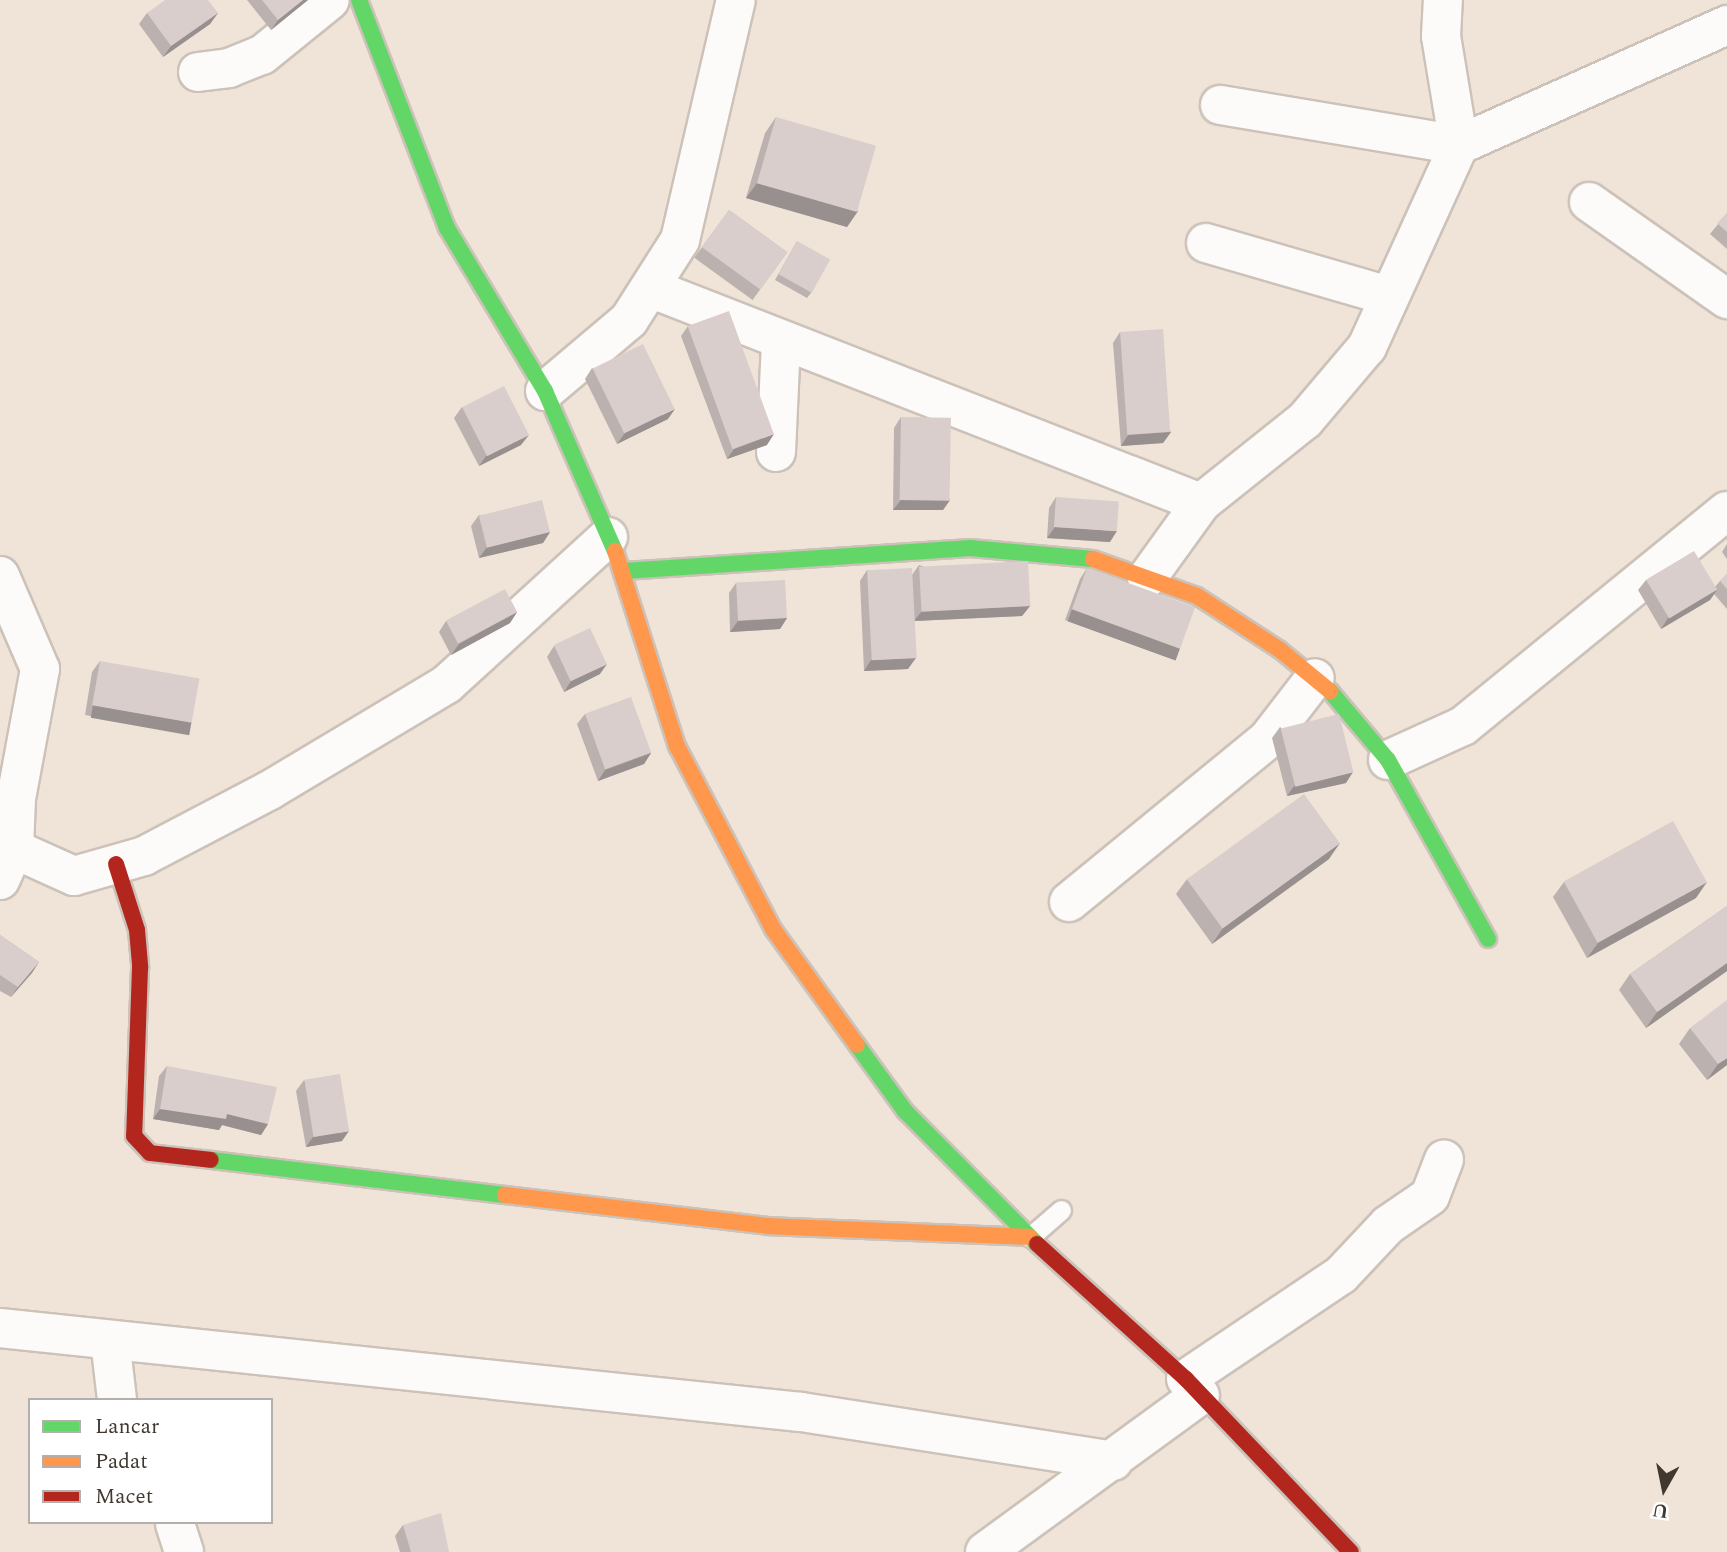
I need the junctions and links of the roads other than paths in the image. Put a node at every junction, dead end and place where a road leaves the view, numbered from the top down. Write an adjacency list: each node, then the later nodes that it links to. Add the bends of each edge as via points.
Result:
1 (330, 0): 6 (street, via 262,55 229,68)
2 (359, 0): 15 (street, via 447,228)
3 (736, 0): 11 (street, via 680,240)
4 (1443, 0): 8 (street, via 1441,36)
5 (1727, 25): 8 (street)
6 (198, 72)
7 (1220, 105): 8 (street)
8 (1459, 145): 12 (street)
9 (1590, 202): 13 (street)
10 (1206, 243): 12 (street)
11 (650, 288): 14 (street); 15 (street, via 629,320)
12 (1390, 296): 17 (street, via 1367,346 1305,421)
13 (1727, 299)
14 (781, 340): 16 (street); 17 (street)
15 (545, 391): 19 (street)
16 (776, 453)
17 (1201, 503): 22 (street)
18 (1727, 511): 25 (street, via 1463,726)
19 (608, 537): 20 (street); 26 (street, via 447,684 270,790 144,856)
20 (624, 571): 22 (street, via 970,548 1090,558); 32 (street, via 677,746 773,929 905,1111)
21 (0, 576): 23 (street)
22 (1147, 578): 24 (street, via 1196,596)
23 (10, 627): 27 (street, via 40,669)
24 (1315, 678): 25 (street, via 1337,696); 28 (street, via 1267,740)
25 (1388, 760): 29 (street)
26 (116, 864): 27 (street, via 74,876); 32 (street, via 137,930 140,968 134,1136 150,1153 768,1226)
27 (7, 865)
28 (1069, 902)
29 (1488, 939)
30 (1444, 1160): 35 (street, via 1430,1196 1388,1225 1341,1275)
31 (1061, 1210): 32 (lane)
32 (1030, 1237): 35 (street)
33 (0, 1328): 34 (street)
34 (110, 1340): 36 (street); 37 (street, via 801,1412)
35 (1193, 1387): 37 (street); 39 (street)
36 (117, 1398)
37 (1114, 1461): 38 (street)
38 (985, 1552)
39 (1351, 1552)

